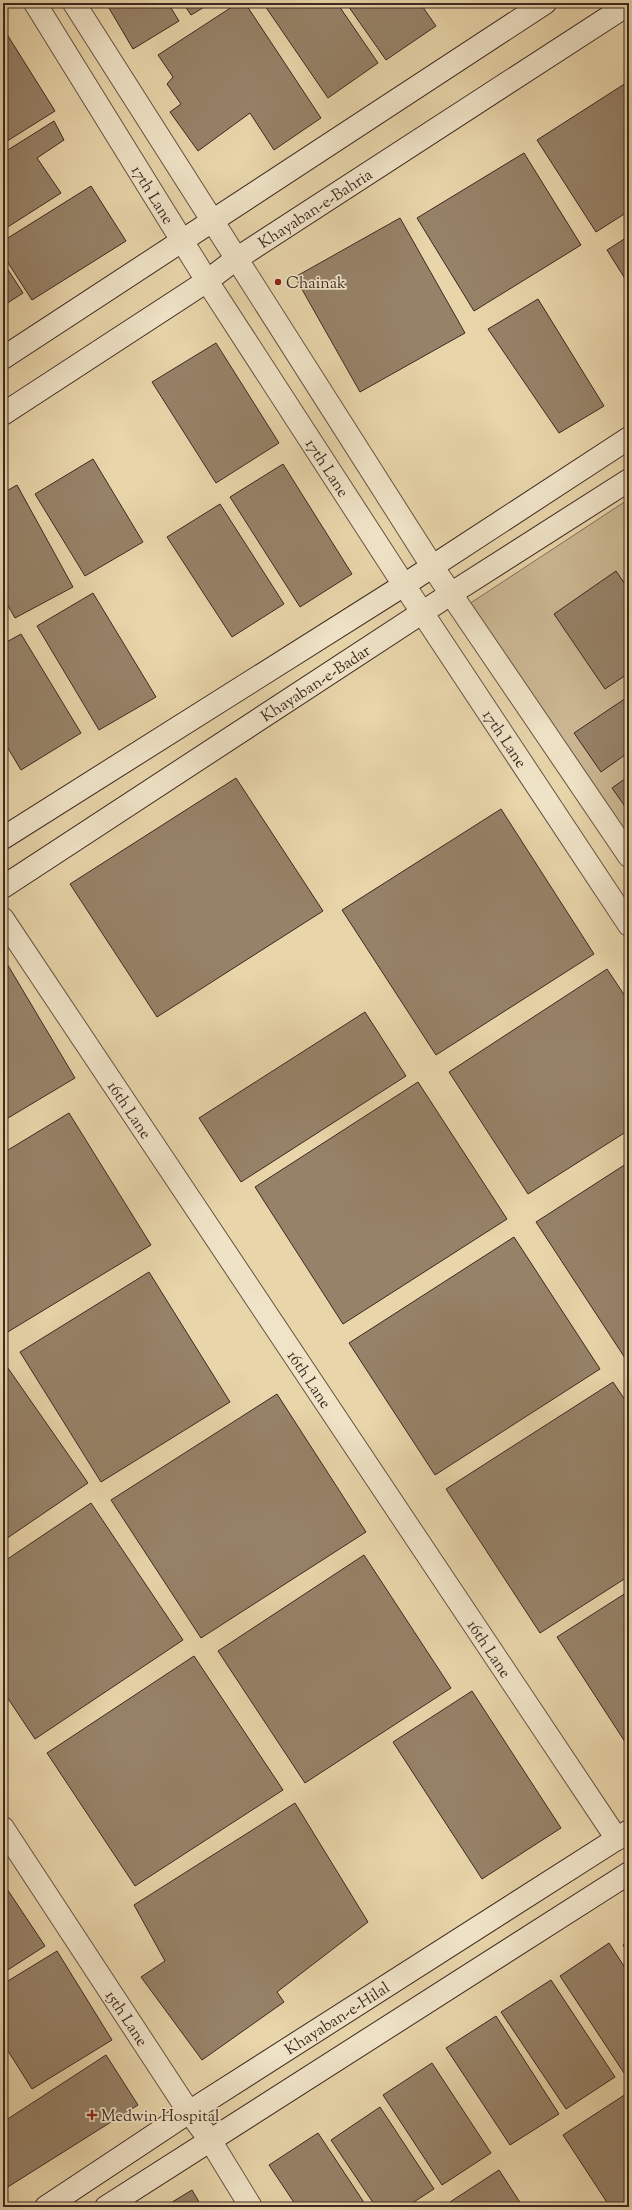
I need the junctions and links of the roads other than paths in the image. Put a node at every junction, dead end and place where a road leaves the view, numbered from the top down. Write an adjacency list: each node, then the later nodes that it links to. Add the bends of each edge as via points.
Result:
1 (35, 3): 6 (street, 17th Lane)
2 (74, 3): 5 (street)
3 (545, 3): 5 (street)
4 (629, 4): 7 (street, Khayaban-e-Bahria)
5 (212, 221): 6 (street); 7 (street)
6 (184, 241): 8 (street, 17th Lane); 9 (street)
7 (236, 259): 8 (street, Khayaban-e-Bahria); 13 (street)
8 (207, 281): 10 (street, Khayaban-e-Bahria); 14 (street, 17th Lane)
9 (3, 358)
10 (3, 414)
11 (629, 438): 13 (street)
12 (629, 480): 15 (street, Khayaban-e-Badar)
13 (432, 566): 14 (street); 15 (street)
14 (404, 585): 16 (street, 17th Lane); 17 (street)
15 (452, 593): 16 (street, Khayaban-e-Badar); 18 (street)
16 (422, 613): 19 (street, Khayaban-e-Badar); 21 (street, 17th Lane)
17 (3, 838)
18 (629, 856)
19 (3, 887)
20 (3, 919): 23 (street, 16th Lane)
21 (629, 926)
22 (3, 1828): 25 (street, 15th Lane)
23 (623, 1835): 25 (street, Khayaban-e-Hilal)
24 (629, 1873): 26 (street)
25 (189, 2112): 26 (street, 15th Lane); 27 (street, Khayaban-e-Hilal)
26 (210, 2140): 28 (street); 29 (street, 15th Lane)
27 (46, 2207)
28 (106, 2207)
29 (251, 2207)

